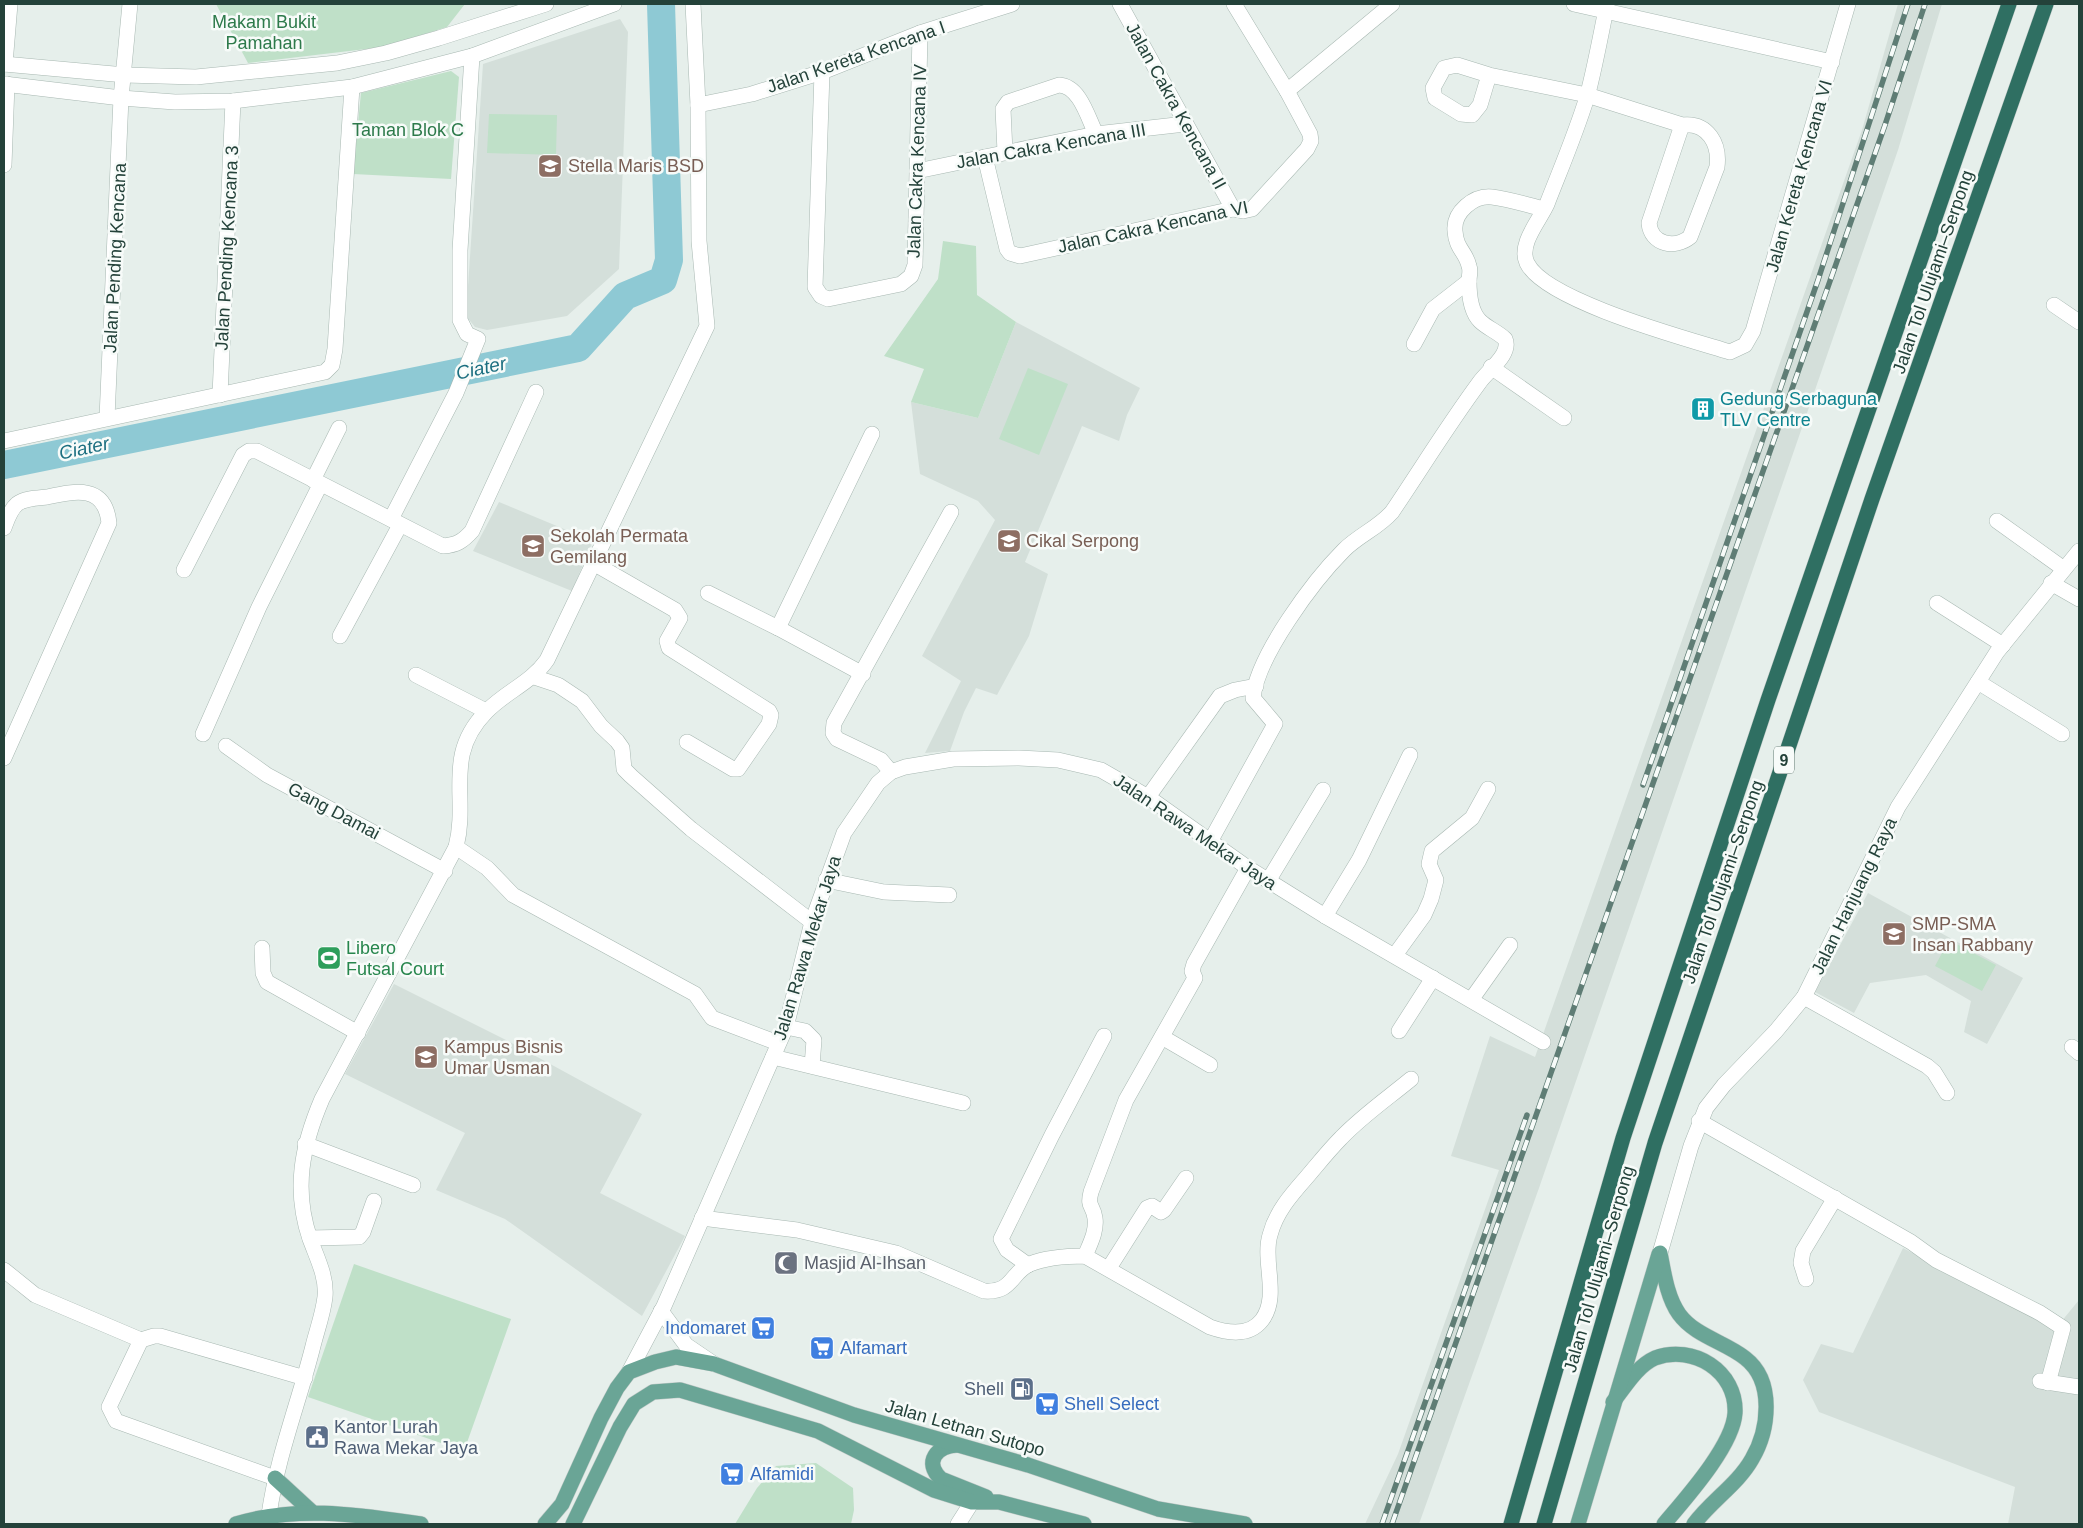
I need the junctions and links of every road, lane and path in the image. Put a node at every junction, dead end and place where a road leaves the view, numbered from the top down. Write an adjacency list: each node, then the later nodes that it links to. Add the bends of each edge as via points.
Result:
1 (10, 4): 18 (street)
2 (130, 4): 20 (street, Jalan Pending Kencana)
3 (546, 4): 20 (street, via 439,38 337,63 196,77)
4 (614, 4): 16 (street)
5 (693, 4): 28 (street)
6 (1012, 4): 15 (street, Jalan Kereta Kencana I)
7 (1120, 4): 29 (street, Jalan Cakra Kencana II)
8 (1392, 4): 24 (street)
9 (1574, 4): 14 (street)
10 (1848, 4): 17 (street, Jalan Kereta Kencana VI)
11 (2009, 4): 143 (highway, Jalan Tol Ulujami–Serpong / 9, via 1768,700 1623,1138)
12 (2046, 4): 144 (highway, Jalan Tol Ulujami–Serpong / 9, via 1869,509 1655,1143)
13 (1240, 6): 24 (street, Jalan Cakra Kencana VI)
14 (1607, 7): 17 (street); 25 (street)
15 (920, 34): 19 (street, Jalan Kereta Kencana I); 35 (street, Jalan Cakra Kencana IV)
16 (472, 56): 23 (street); 53 (street, via 460,250 460,320 467,334 476,342 461,382)
17 (1832, 62): 37 (street, Jalan Kereta Kencana VI, via 1754,331 1744,345 1730,352 1654,329 1609,314 1550,284 1534,273 1526,262 1525,248)
18 (4, 64): 20 (street)
19 (822, 72): 28 (street, Jalan Kereta Kencana I, via 752,94); 35 (street, Jalan Cakra Kencana IV, via 816,292 828,299 901,284 911,276 915,265)
20 (125, 75): 26 (street, Jalan Pending Kencana)
21 (1489, 75): 25 (street)
22 (5, 84): 26 (street); 34 (street)
23 (352, 87): 27 (street); 44 (street, via 332,365 325,372)
24 (1287, 90): 36 (street, Jalan Cakra Kencana VI, via 1310,134 1308,149 1252,209)
25 (1587, 96): 30 (street); 37 (street)
26 (121, 98): 27 (street, via 175,102); 45 (street, Jalan Pending Kencana)
27 (233, 101): 44 (street, Jalan Pending Kencana 3)
28 (698, 105): 56 (street, via 699,242 707,326)
29 (1185, 124): 31 (street, Jalan Cakra Kencana III); 36 (street, Jalan Cakra Kencana II)
30 (1682, 125): 30 (street, via 1698,125 1706,130 1718,155 1717,167 1690,237 1682,243 1672,243 1655,239 1649,223)
31 (1096, 134): 32 (street, Jalan Cakra Kencana III); 32 (street, via 1075,92 1059,85 1008,102 1003,109)
32 (1005, 152): 33 (street, Jalan Cakra Kencana III)
33 (986, 157): 35 (street, Jalan Cakra Kencana III); 36 (street, Jalan Cakra Kencana VI, via 1007,249 1014,256)
34 (4, 165)
35 (918, 171)
36 (1233, 209)
37 (1544, 209): 38 (street, via 1490,196 1460,210 1454,231 1459,250 1469,264)
38 (1469, 281): 41 (street, via 1433,309); 42 (street, via 1475,315 1507,343 1502,356)
39 (2054, 305): 40 (street)
40 (2079, 322)
41 (1414, 344)
42 (1491, 367): 46 (street); 70 (street, via 1392,512 1375,529 1346,549 1303,600 1268,653)
43 (536, 392): 53 (street, via 472,531 463,540 454,546 443,546)
44 (220, 395): 45 (street)
45 (107, 418): 49 (street)
46 (1564, 418)
47 (339, 428): 50 (street)
48 (872, 434): 63 (street)
49 (4, 441)
50 (316, 482): 53 (street); 58 (street, via 257,451 249,450 243,455); 72 (street)
51 (951, 512): 66 (street)
52 (1997, 521): 57 (street)
53 (395, 522): 64 (street)
54 (4, 528): 77 (street, via 11,511 22,501 77,491 92,494 107,510 108,523)
55 (2079, 551): 57 (street, Jalan Hanjuang Raya)
56 (595, 564): 68 (street, via 547,660); 74 (street, via 675,610 680,618 668,642 669,648 772,715 738,769)
57 (2064, 568): 59 (street, Jalan Hanjuang Raya)
58 (184, 570)
59 (2051, 583): 61 (street); 65 (street, Jalan Hanjuang Raya)
60 (708, 593): 63 (street)
61 (2079, 599)
62 (1937, 603): 65 (street)
63 (778, 628): 66 (street)
64 (340, 636)
65 (2003, 645): 69 (street, Jalan Hanjuang Raya)
66 (862, 674): 78 (street, via 834,723 832,733 837,739 881,760)
67 (416, 675): 71 (street)
68 (534, 677): 71 (street); 90 (street, via 558,685 582,701 622,748 624,769 631,776 692,829)
69 (1978, 682): 73 (street); 95 (street, Jalan Hanjuang Raya, via 1898,807)
70 (1256, 686): 81 (street, via 1220,696); 82 (street, via 1254,702 1275,724)
71 (486, 711): 83 (street, via 469,736 459,768 460,825)
72 (203, 734)
73 (2062, 734)
74 (687, 742)
75 (226, 746): 85 (street, Gang Damai, via 267,775)
76 (1410, 755): 89 (street, via 1359,860)
77 (4, 758)
78 (891, 772): 81 (street, Jalan Rawa Mekar Jaya, via 953,759 1058,760 1101,770); 86 (street, Jalan Rawa Mekar Jaya, via 878,783 856,813 844,833)
79 (1488, 789): 93 (street, via 1472,818 1432,850 1429,864 1436,880 1431,899 1424,915)
80 (1323, 790): 87 (street)
81 (1148, 797): 82 (street, Jalan Rawa Mekar Jaya)
82 (1211, 840): 84 (street, Jalan Rawa Mekar Jaya)
83 (456, 847): 85 (street); 103 (street, via 487,868 513,895 695,994 712,1018)
84 (1248, 868): 87 (street, Jalan Rawa Mekar Jaya); 101 (street, via 1194,964 1194,978)
85 (445, 871): 99 (street)
86 (826, 880): 88 (street, via 862,889); 90 (street, Jalan Rawa Mekar Jaya)
87 (1268, 881): 89 (street, Jalan Rawa Mekar Jaya)
88 (949, 895)
89 (1325, 916): 93 (street, Jalan Rawa Mekar Jaya)
90 (812, 922): 97 (street, Jalan Rawa Mekar Jaya)
91 (1510, 945): 96 (street)
92 (262, 948): 99 (street, via 262,973 267,982)
93 (1395, 955): 94 (street, Jalan Rawa Mekar Jaya)
94 (1433, 978): 96 (street, Jalan Rawa Mekar Jaya); 98 (street)
95 (1804, 997): 107 (street, via 1927,1066); 109 (street, Jalan Hanjuang Raya, via 1724,1085)
96 (1471, 1000): 102 (street, Jalan Rawa Mekar Jaya)
97 (786, 1027): 103 (street, Jalan Rawa Mekar Jaya); 105 (street, via 811,1035 815,1044)
98 (1398, 1031)
99 (358, 1032): 110 (street, via 322,1099)
100 (1104, 1036): 119 (street, via 1001,1239 1007,1250)
101 (1162, 1038): 104 (street); 118 (street, via 1126,1100 1091,1192 1088,1203 1095,1219 1094,1234)
102 (1543, 1042)
103 (775, 1050): 105 (street); 115 (street, Jalan Rawa Mekar Jaya)
104 (1210, 1065)
105 (812, 1066): 108 (street)
106 (1411, 1079): 120 (street, via 1342,1136 1277,1216 1266,1253 1267,1313 1249,1330 1224,1332 1210,1327)
107 (1947, 1093)
108 (963, 1103)
109 (1699, 1121): 113 (street); 117 (street, Jalan Hanjuang Raya)
110 (305, 1144): 112 (street); 116 (street, via 300,1193)
111 (1186, 1178): 120 (street, via 1164,1210 1161,1212 1152,1206 1147,1208)
112 (413, 1185)
113 (1834, 1198): 122 (street, via 1803,1251 1801,1263); 128 (street, via 1936,1260 2063,1328 2044,1382)
114 (374, 1201): 116 (street, via 359,1237)
115 (702, 1218): 119 (street, via 797,1230 896,1253 984,1291 1005,1288); 123 (street, Jalan Rawa Mekar Jaya)
116 (310, 1238): 127 (street, via 322,1271 325,1296)
117 (1660, 1253): 129 (main road); 147 (main road, via 1670,1296 1679,1314 1709,1338 1745,1358 1757,1371 1765,1398 1767,1419 1751,1461)
118 (1085, 1256): 119 (street, via 1066,1256); 120 (street)
119 (1028, 1265)
120 (1109, 1268)
121 (4, 1270): 124 (street, via 35,1295)
122 (1806, 1279)
123 (661, 1311): 125 (street, via 686,1345); 126 (street, Jalan Rawa Mekar Jaya)
124 (141, 1340): 127 (street, via 160,1336); 131 (street, via 109,1407 116,1421)
125 (714, 1364): 126 (main road, Jalan Letnan Sutopo, via 676,1357); 130 (main road, Jalan Letnan Sutopo, via 854,1415)
126 (629, 1372): 138 (main road, via 606,1410 562,1504)
127 (305, 1378): 131 (street)
128 (2079, 1386)
129 (1613, 1402): 145 (main road); 146 (main road, via 1644,1365 1656,1358 1682,1353 1710,1363 1730,1385 1735,1413 1721,1450 1697,1486)
130 (960, 1445): 133 (main road, via 938,1449 933,1460 936,1474); 142 (main road, Jalan Letnan Sutopo, via 1158,1509)
131 (275, 1478): 134 (main road); 135 (street)
132 (972, 1502): 133 (main road); 139 (main road, via 934,1490 818,1431 680,1390 653,1392 634,1404); 140 (street)
133 (999, 1502): 141 (main road)
134 (312, 1512): 135 (main road); 137 (main road)
135 (270, 1515): 136 (main road)
136 (236, 1524)
137 (421, 1524)
138 (545, 1524)
139 (573, 1524)
140 (958, 1524)
141 (1084, 1524)
142 (1245, 1524)
143 (1510, 1524)
144 (1544, 1524)
145 (1578, 1524)
146 (1664, 1524)
147 (1694, 1524)

